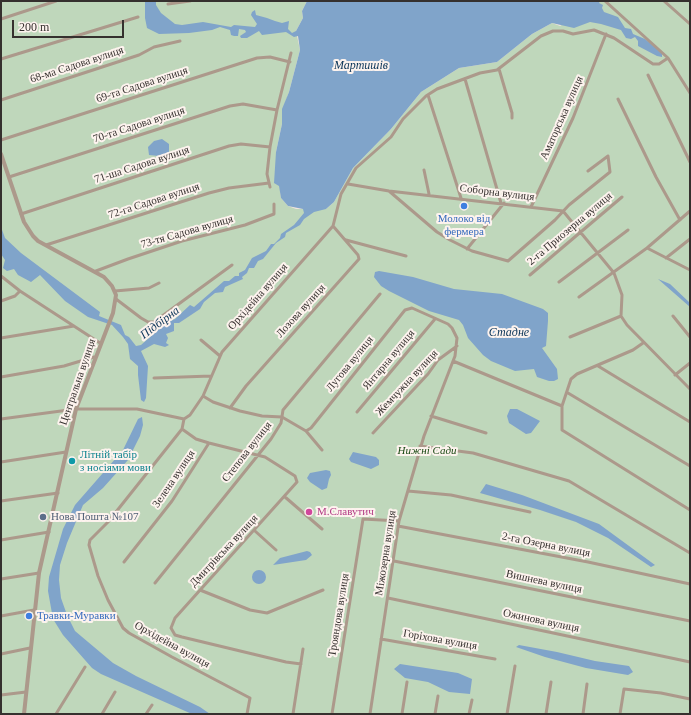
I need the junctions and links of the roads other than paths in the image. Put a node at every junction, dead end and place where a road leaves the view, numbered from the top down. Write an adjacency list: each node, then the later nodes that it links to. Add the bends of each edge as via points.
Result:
1 (56, 1): 7 (street)
2 (190, 1): 5 (street)
3 (605, 1): 12 (street)
4 (664, 1): 8 (street)
5 (168, 4)
6 (138, 17): 13 (street)
7 (1, 19)
8 (690, 24)
9 (606, 34): 12 (street, Орхідейна вулиця, via 653,64 659,64); 15 (street, Орхідейна вулиця, via 594,30 573,34 554,31 541,36); 38 (street, Аматорська вулиця, via 573,118)
10 (180, 41): 21 (street, 68-ма Садова вулиця, via 154,47 139,55)
11 (291, 53): 14 (street)
12 (668, 58): 18 (street)
13 (1, 59)
14 (290, 62): 22 (street); 24 (street, 69-та Садова вулиця, via 270,57 257,58)
15 (499, 69): 17 (street, Орхідейна вулиця); 23 (street)
16 (648, 75): 27 (street)
17 (465, 80): 19 (street, Орхідейна вулиця, via 437,89); 36 (street)
18 (690, 93)
19 (428, 95): 31 (street, Орхідейна вулиця, via 403,119 391,137 356,168); 35 (street)
20 (618, 99): 42 (street, via 656,178)
21 (1, 100)
22 (276, 110): 25 (street); 30 (street, 70-та Садова вулиця, via 243,104 230,106)
23 (512, 118)
24 (1, 140)
25 (270, 147): 41 (street, 71-ша Садова вулиця, via 241,144 229,146); 48 (street, 72-га Садова вулиця, via 267,174 269,185 229,188 209,193)
26 (1, 154): 30 (street)
27 (690, 162)
28 (424, 170): 33 (street)
29 (588, 172): 39 (street, via 608,156 610,172)
30 (9, 177): 41 (street)
31 (348, 184): 32 (street, Соборна вулиця); 43 (street, Орхідейна вулиця, via 341,194)
32 (389, 190): 33 (street, Соборна вулиця); 49 (street, via 437,232)
33 (429, 194): 35 (street, Соборна вулиця)
34 (622, 197): 45 (street, 2-га Приозерна вулиця)
35 (461, 198): 36 (street, Соборна вулиця)
36 (502, 203): 38 (street, Соборна вулиця); 49 (street)
37 (274, 204): 56 (street, 73-тя Садова вулиця, via 274,214 267,217 182,241)
38 (531, 207): 39 (street, Соборна вулиця)
39 (563, 211): 45 (street); 49 (street, via 508,262)
40 (690, 211): 42 (street)
41 (21, 214): 48 (street, via 33,236)
42 (680, 220): 50 (street)
43 (333, 226): 47 (street, Лозова вулиця); 79 (street, Орхідейна вулиця)
44 (628, 230): 51 (street)
45 (580, 232): 51 (street); 58 (street, 2-га Приозерна вулиця)
46 (690, 239): 53 (street)
47 (345, 240): 52 (street); 92 (street, Лозова вулиця, via 358,254 359,259 246,386)
48 (46, 245): 56 (street)
49 (467, 248)
50 (647, 248): 53 (street); 57 (street)
51 (597, 253): 57 (street); 61 (street)
52 (406, 256)
53 (666, 258): 55 (street)
54 (232, 265): 66 (street, via 154,322 141,318)
55 (690, 270)
56 (96, 272): 63 (street, via 109,282)
57 (614, 273): 65 (street); 68 (street, via 622,295)
58 (530, 275)
59 (1, 276): 62 (street)
60 (159, 282): 63 (street, via 149,288)
61 (559, 282)
62 (20, 291): 67 (street, via 15,296); 71 (street)
63 (115, 291): 66 (street, Центральна вулиця)
64 (380, 294): 96 (street, Степова вулиця, via 283,410)
65 (579, 297)
66 (116, 299): 76 (street, Центральна вулиця)
67 (1, 301)
68 (621, 316): 72 (street); 77 (street)
69 (672, 316): 73 (street)
70 (435, 319): 78 (street, Міжозерна вулиця, via 448,324 457,338); 94 (street, Янтарна вулиця); 101 (street, Лугова вулиця, via 408,308)
71 (75, 326): 74 (street); 76 (street)
72 (570, 336)
73 (690, 336)
74 (1, 338)
75 (201, 340): 79 (street)
76 (100, 343): 80 (street, Центральна вулиця)
77 (643, 343): 83 (street); 84 (street)
78 (457, 346): 81 (street, Міжозерна вулиця); 102 (street, Жемчужна вулиця, via 438,360)
79 (220, 356): 85 (street, Орхідейна вулиця)
80 (94, 357): 86 (street, via 64,366); 93 (street, Центральна вулиця)
81 (453, 361): 91 (street); 95 (street, Міжозерна вулиця)
82 (690, 364): 84 (street)
83 (598, 366): 89 (street, via 571,379); 99 (street)
84 (675, 375): 88 (street)
85 (212, 376): 87 (street); 90 (street, Орхідейна вулиця)
86 (1, 377)
87 (154, 378)
88 (690, 389)
89 (568, 393): 91 (street); 110 (street)
90 (203, 396): 92 (street); 98 (street, Орхідейна вулиця, via 190,415)
91 (562, 406): 115 (street, via 562,430 568,435)
92 (230, 408): 96 (street, via 262,416)
93 (76, 409): 97 (street); 98 (street, via 137,409); 107 (street, Центральна вулиця)
94 (357, 412)
95 (431, 416): 103 (street); 105 (street, Міжозерна вулиця)
96 (282, 417): 101 (street); 108 (street, Степова вулиця, via 271,439)
97 (1, 419)
98 (184, 419): 100 (street, Орхідейна вулиця)
99 (690, 422)
100 (182, 429): 104 (street, Дмитрівська вулиця, via 196,439); 160 (street, Орхідейна вулиця, via 108,522 90,540 90,545 101,582 123,628 250,698)
101 (306, 431): 106 (street)
102 (373, 433)
103 (486, 433)
104 (210, 443): 108 (street, Дмитрівська вулиця); 126 (street, Зелена вулиця, via 172,501)
105 (420, 446): 111 (street, Міжозерна вулиця); 124 (street, via 473,453 569,481)
106 (322, 450)
107 (66, 452): 109 (street); 112 (street, Центральна вулиця)
108 (258, 454): 113 (street, Дмитрівська вулиця, via 290,472 297,479 296,485); 129 (street, Степова вулиця)
109 (1, 462)
110 (690, 466)
111 (408, 491): 116 (street, via 451,495); 117 (street, Міжозерна вулиця)
112 (58, 493): 114 (street); 121 (street, Центральна вулиця)
113 (285, 497): 119 (street); 120 (street, Дмитрівська вулиця)
114 (1, 501)
115 (690, 510)
116 (530, 512)
117 (399, 521): 118 (street, Міжозерна вулиця); 162 (street, Трояндова вулиця, via 363,519)
118 (398, 526): 125 (street, Міжозерна вулиця); 130 (street, 2-га Озерна вулиця)
119 (322, 529)
120 (255, 531): 123 (street); 131 (street, Дмитрівська вулиця)
121 (49, 532): 122 (street); 127 (street, Центральна вулиця)
122 (1, 540)
123 (276, 550)
124 (690, 553)
125 (394, 561): 133 (street, Міжозерна вулиця); 136 (street, Вишнева вулиця)
126 (124, 562)
127 (39, 573): 128 (street); 134 (street, Центральна вулиця)
128 (1, 579)
129 (155, 583)
130 (690, 584)
131 (200, 590): 132 (street, via 250,610 266,613); 143 (street, Дмитрівська вулиця, via 172,620 171,628 175,634)
132 (323, 590)
133 (388, 598): 137 (street, Міжозерна вулиця); 142 (street, Ожинова вулиця)
134 (34, 610): 135 (street); 138 (street, Центральна вулиця)
135 (1, 616)
136 (690, 621)
137 (381, 639): 141 (street, Горіхова вулиця); 163 (street, Міжозерна вулиця)
138 (30, 648): 140 (street); 149 (street, Центральна вулиця)
139 (303, 649): 143 (street)
140 (1, 654)
141 (495, 658)
142 (690, 662)
143 (301, 664): 161 (street)
144 (515, 666): 167 (street)
145 (85, 667): 157 (street)
146 (407, 682): 164 (street)
147 (551, 682): 168 (street)
148 (587, 684): 169 (street)
149 (26, 692): 151 (street); 156 (street, Центральна вулиця)
150 (115, 692): 158 (street)
151 (1, 695)
152 (438, 696): 165 (street)
153 (690, 699): 170 (street, via 624,689)
154 (472, 700): 166 (street)
155 (152, 705): 159 (street)
156 (24, 714)
157 (56, 714)
158 (102, 714)
159 (146, 714)
160 (247, 714)
161 (292, 714)
162 (332, 714)
163 (370, 714)
164 (402, 714)
165 (435, 714)
166 (469, 714)
167 (507, 714)
168 (546, 714)
169 (583, 714)
170 (620, 714)

